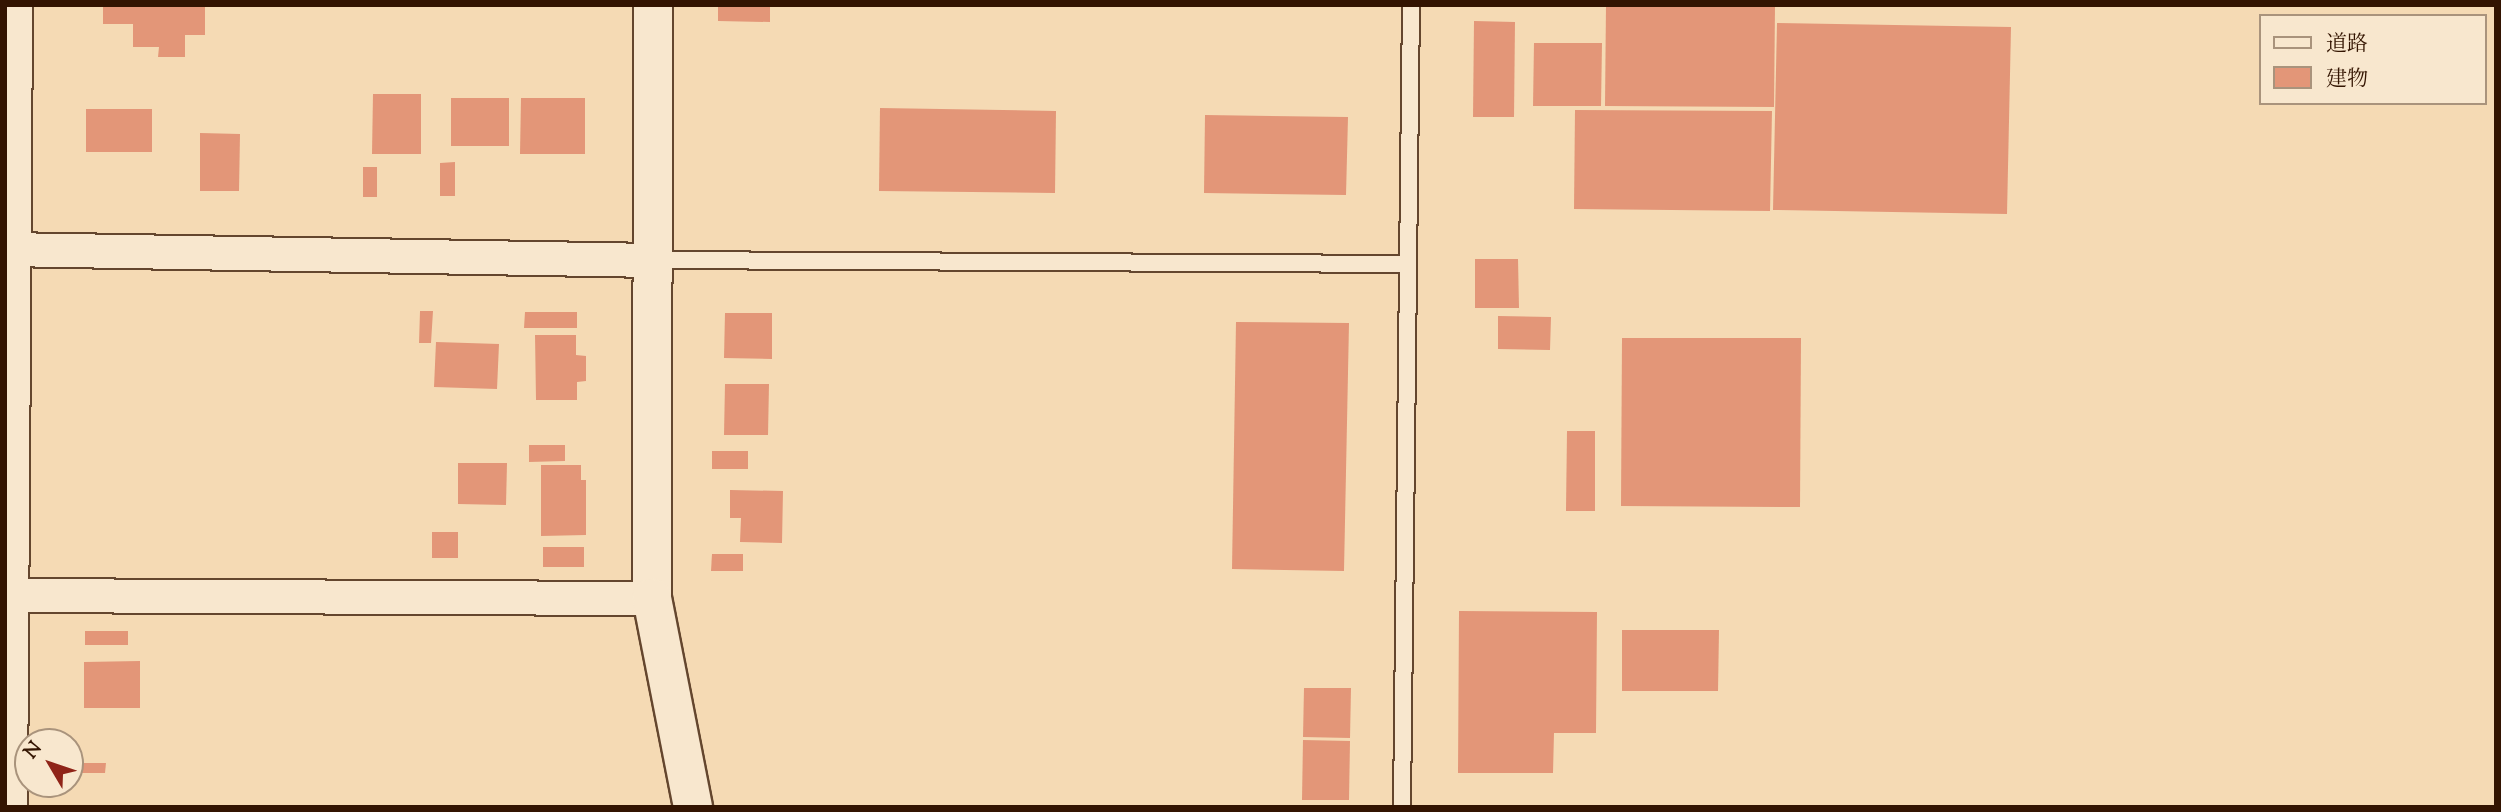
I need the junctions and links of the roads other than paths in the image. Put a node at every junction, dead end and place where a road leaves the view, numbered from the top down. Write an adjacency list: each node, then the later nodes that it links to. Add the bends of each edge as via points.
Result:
1 (13, 5): 4 (street)
2 (653, 5): 5 (street)
3 (1411, 5): 6 (lane)
4 (9, 249): 5 (street); 7 (street)
5 (652, 260): 6 (lane); 8 (street)
6 (1408, 264): 11 (lane)
7 (8, 595): 8 (street); 9 (street)
8 (652, 598): 10 (street)
9 (8, 807)
10 (693, 807)
11 (1402, 807)

